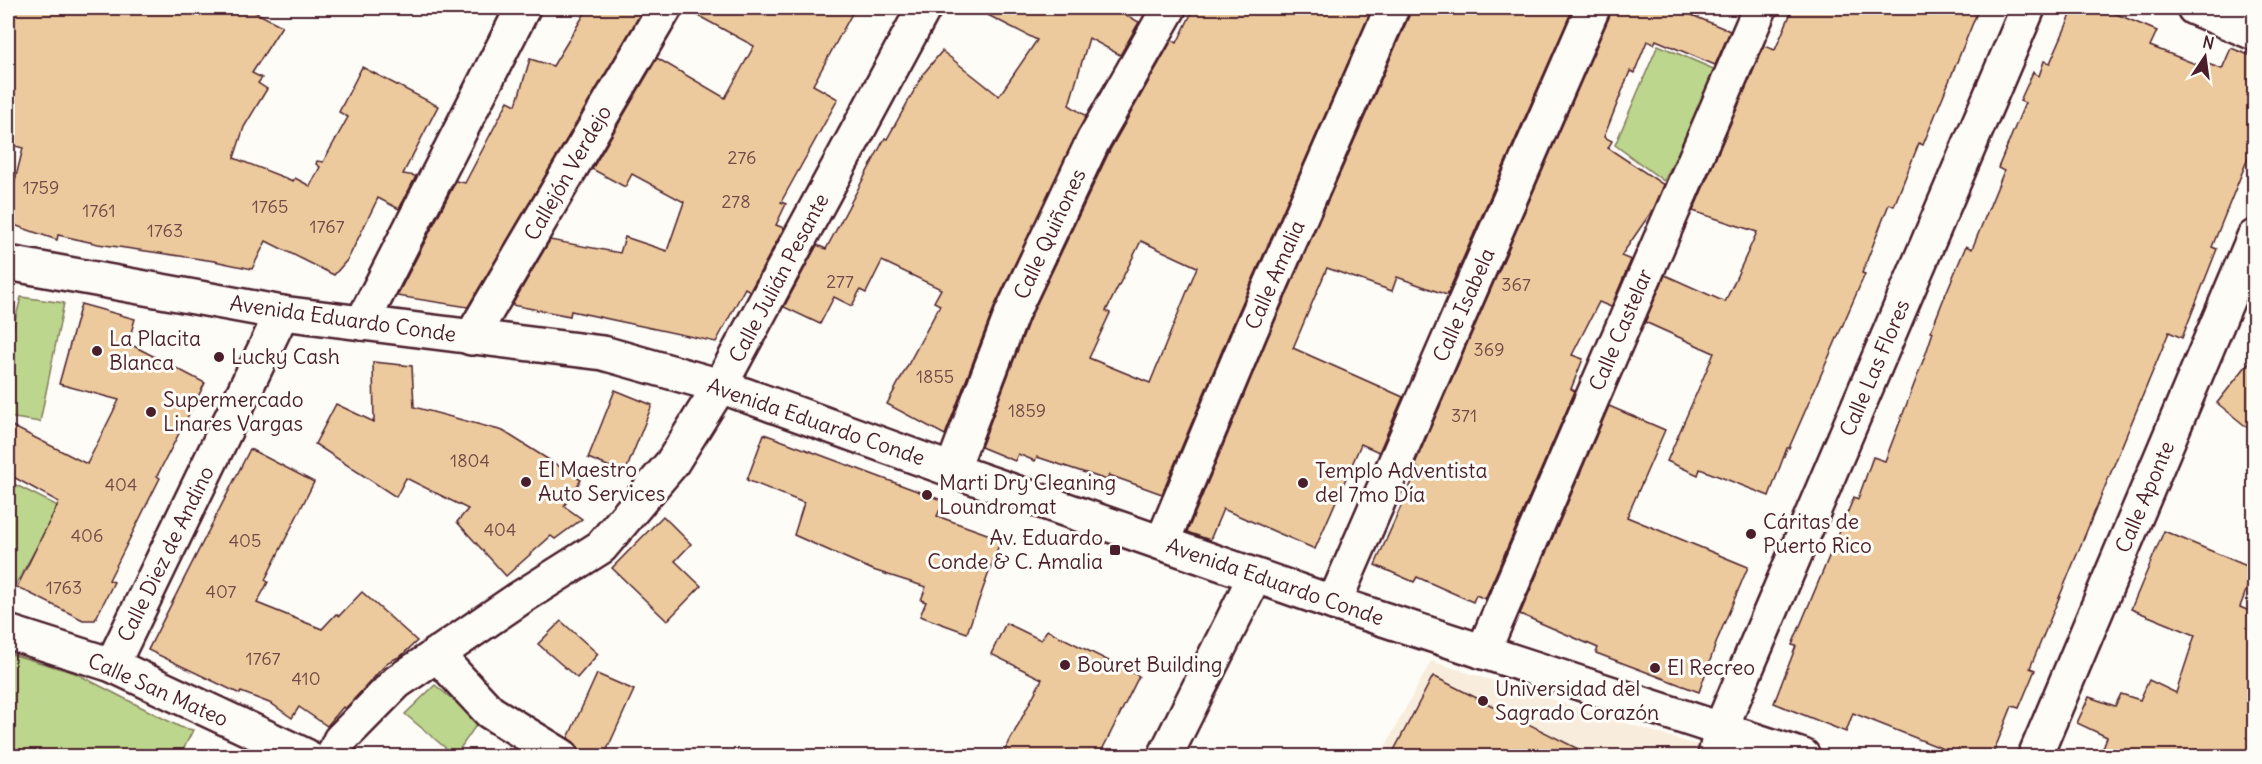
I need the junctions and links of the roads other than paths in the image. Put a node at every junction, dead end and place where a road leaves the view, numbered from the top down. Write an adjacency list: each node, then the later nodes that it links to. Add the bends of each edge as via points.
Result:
1 (523, 8): 14 (street)
2 (665, 8): 15 (street, Callejón Verdejo)
3 (924, 8): 16 (street, Calle Julián Pesante)
4 (1169, 8): 17 (street, Calle Quiñones, via 1088,152 1012,313)
5 (1392, 8): 18 (street, Calle Amalia)
6 (1593, 8): 20 (street, Calle Isabela)
7 (1760, 8): 22 (street, Calle Castelar)
8 (2028, 8): 25 (street, Calle Las Flores)
9 (2194, 8): 10 (street)
10 (2254, 33)
11 (2254, 237): 31 (street, Calle Aponte)
12 (8, 263): 13 (street, Avenida Eduardo Conde)
13 (282, 313): 14 (street, Avenida Eduardo Conde); 24 (street, Calle Diez de Andino)
14 (362, 323): 15 (street, Avenida Eduardo Conde)
15 (471, 338): 16 (street, Avenida Eduardo Conde, via 603,354)
16 (720, 386): 17 (street, Avenida Eduardo Conde); 23 (street, Calle Julián Pesante, via 672,463 601,547)
17 (952, 470): 18 (street, Avenida Eduardo Conde)
18 (1162, 543): 19 (street, Avenida Eduardo Conde)
19 (1255, 576): 20 (street, Avenida Eduardo Conde); 29 (street)
20 (1334, 603): 22 (street, Avenida Eduardo Conde)
21 (8, 632): 24 (street, Calle San Mateo)
22 (1483, 652): 25 (street, Avenida Eduardo Conde)
23 (436, 654): 27 (street, Calle Julián Pesante, via 389,691 340,740); 28 (street, via 490,712)
24 (112, 665): 26 (street, Calle San Mateo)
25 (1718, 742): 30 (street, Avenida Eduardo Conde)
26 (306, 756)
27 (333, 756)
28 (562, 756)
29 (1165, 756)
30 (1803, 756)
31 (2035, 756)

